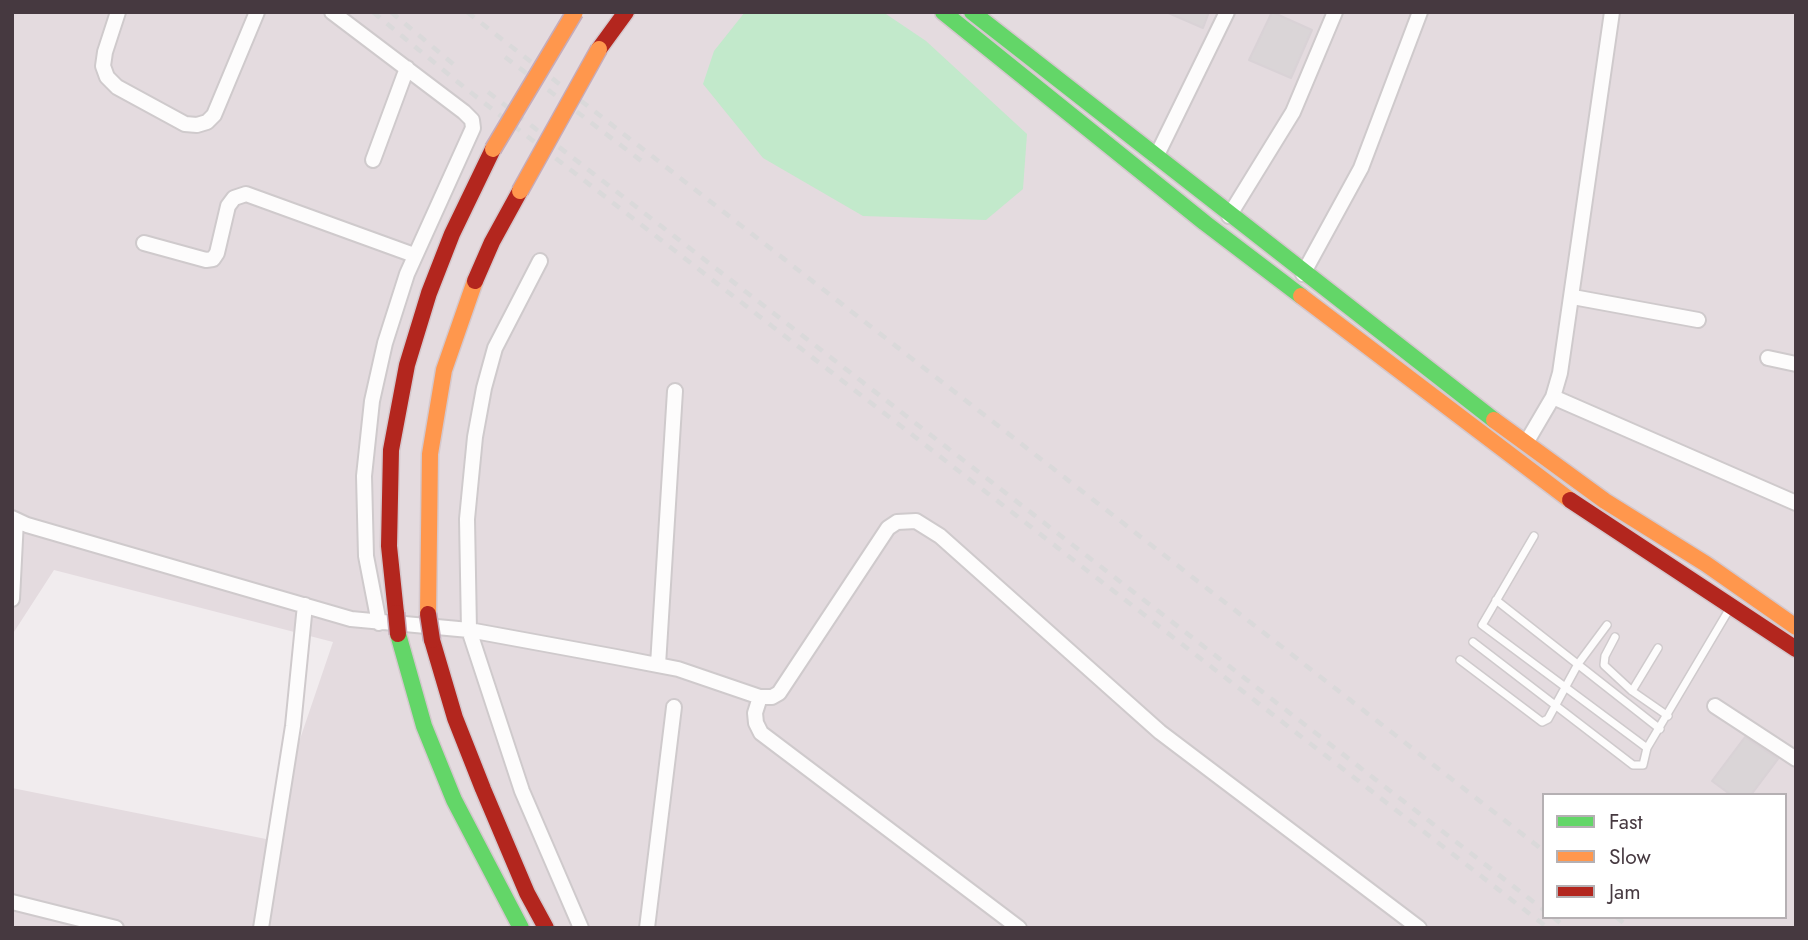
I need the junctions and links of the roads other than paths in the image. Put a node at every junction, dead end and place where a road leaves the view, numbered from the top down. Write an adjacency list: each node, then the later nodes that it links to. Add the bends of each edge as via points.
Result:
1 (118, 12): 2 (street, via 105,52 107,77 185,124 197,125 214,115)
2 (257, 12)
3 (332, 12): 14 (street)
4 (575, 12): 63 (main road, bridge, via 493,149 452,234 407,365 391,450 389,546 398,634 424,726 454,800)
5 (626, 12): 64 (main road, bridge, via 599,48 482,266 443,370 430,454 428,614 432,640 454,718)
6 (943, 12): 27 (main road, via 1125,161)
7 (972, 12): 13 (main road)
8 (997, 12): 13 (main road)
9 (1227, 12): 15 (street)
10 (1335, 12): 17 (street, via 1287,123)
11 (1420, 12): 21 (street, via 1361,168)
12 (1612, 12): 22 (street)
13 (991, 29): 15 (main road)
14 (407, 68): 16 (street); 19 (street, via 464,112 473,128)
15 (1156, 157): 17 (main road)
16 (373, 160)
17 (1230, 216): 21 (main road)
18 (144, 243): 19 (street, via 213,259 228,206 246,194)
19 (414, 255): 39 (street, via 385,343 372,401 364,476 366,556)
20 (540, 261): 42 (street, via 495,348 484,388 467,519)
21 (1303, 274): 25 (main road)
22 (1573, 297): 23 (street); 29 (street)
23 (1698, 320)
24 (1769, 358): 26 (street)
25 (1417, 362): 27 (main road); 30 (main road)
26 (1796, 363)
27 (1405, 376): 38 (main road, via 1574,503)
28 (674, 391): 49 (street)
29 (1553, 397): 30 (street); 31 (street)
30 (1525, 443): 34 (main road)
31 (1796, 503)
32 (14, 519): 35 (street); 37 (street)
33 (1534, 536): 36 (lane)
34 (1740, 589): 38 (lane); 41 (main road)
35 (12, 599)
36 (1496, 600): 48 (lane); 50 (lane, via 1482,625)
37 (305, 606): 39 (street); 62 (street, via 293,726)
38 (1731, 606): 46 (main road); 56 (lane)
39 (379, 623): 42 (street)
40 (1607, 625): 48 (lane)
41 (1796, 627)
42 (469, 630): 49 (street); 65 (street, via 522,792)
43 (1615, 637): 51 (lane, via 1604,665)
44 (1474, 642): 53 (lane)
45 (1658, 648): 51 (lane)
46 (1796, 649)
47 (1460, 660): 53 (lane, via 1542,722)
48 (1578, 664): 50 (lane); 57 (lane)
49 (659, 665): 52 (street)
50 (1566, 688): 53 (lane); 58 (lane)
51 (1632, 691): 56 (lane)
52 (760, 696): 67 (street, via 755,713 761,733); 68 (street, via 779,693 888,528 897,522 916,521 940,536 1160,732)
53 (1555, 704): 58 (lane, via 1633,765 1643,765)
54 (1714, 706): 59 (street)
55 (674, 707): 66 (street)
56 (1668, 716): 57 (lane)
57 (1660, 729): 58 (lane)
58 (1647, 748)
59 (1796, 759)
60 (12, 902): 61 (street)
61 (116, 928)
62 (261, 928)
63 (521, 928)
64 (546, 928)
65 (581, 928)
66 (647, 928)
67 (1019, 928)
68 (1419, 928)

